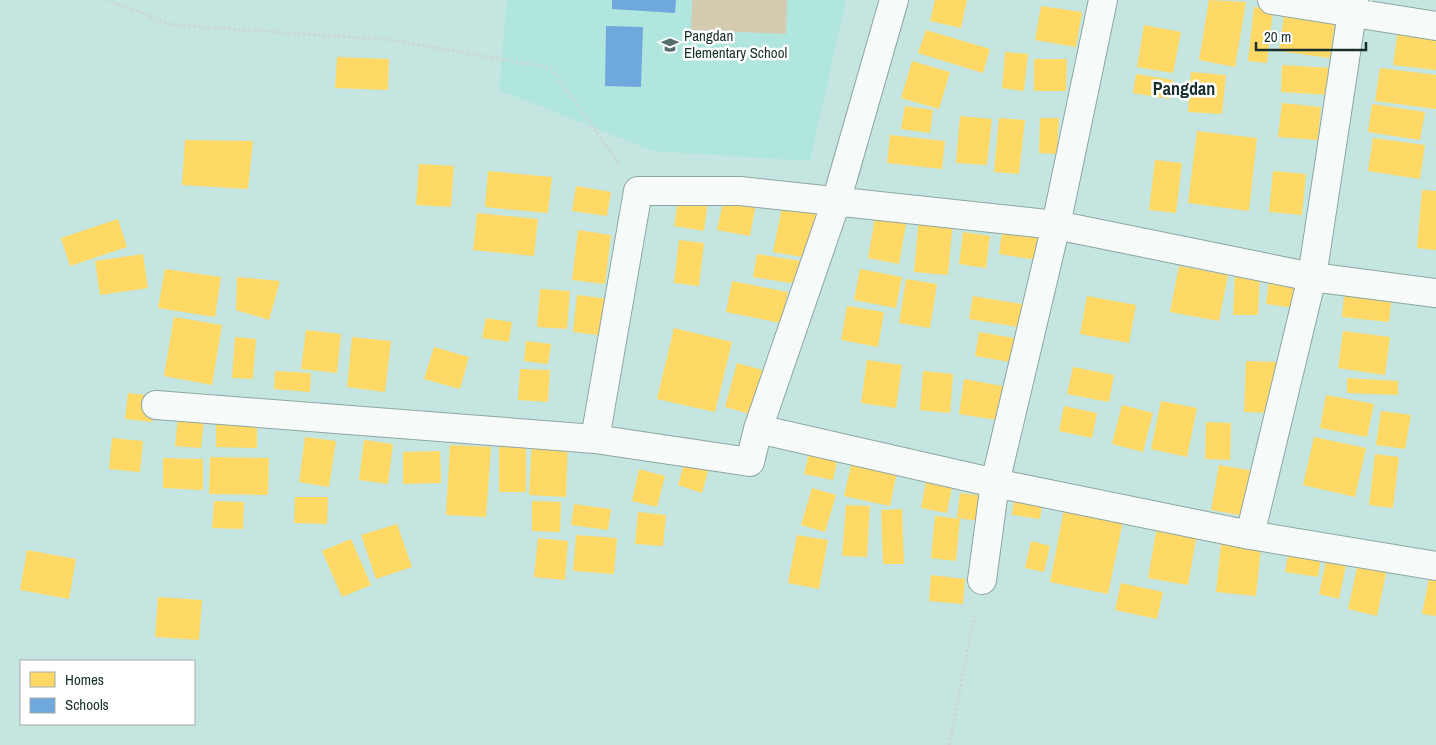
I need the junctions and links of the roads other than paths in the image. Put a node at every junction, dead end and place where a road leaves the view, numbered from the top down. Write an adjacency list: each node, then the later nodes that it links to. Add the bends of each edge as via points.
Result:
1 (894, 0): 6 (street)
2 (1103, 0): 7 (street)
3 (1272, 0): 4 (street)
4 (1353, 6): 5 (street); 8 (street)
5 (1436, 26)
6 (836, 202): 7 (street); 11 (street); 12 (street, via 740,191 638,191)
7 (1056, 225): 8 (street); 13 (street)
8 (1312, 276): 9 (street); 14 (street)
9 (1436, 293)
10 (156, 405): 12 (street)
11 (758, 429): 12 (street, via 750,462); 13 (street)
12 (595, 439)
13 (995, 484): 14 (street); 16 (street)
14 (1250, 535): 15 (street)
15 (1436, 566)
16 (982, 580)

